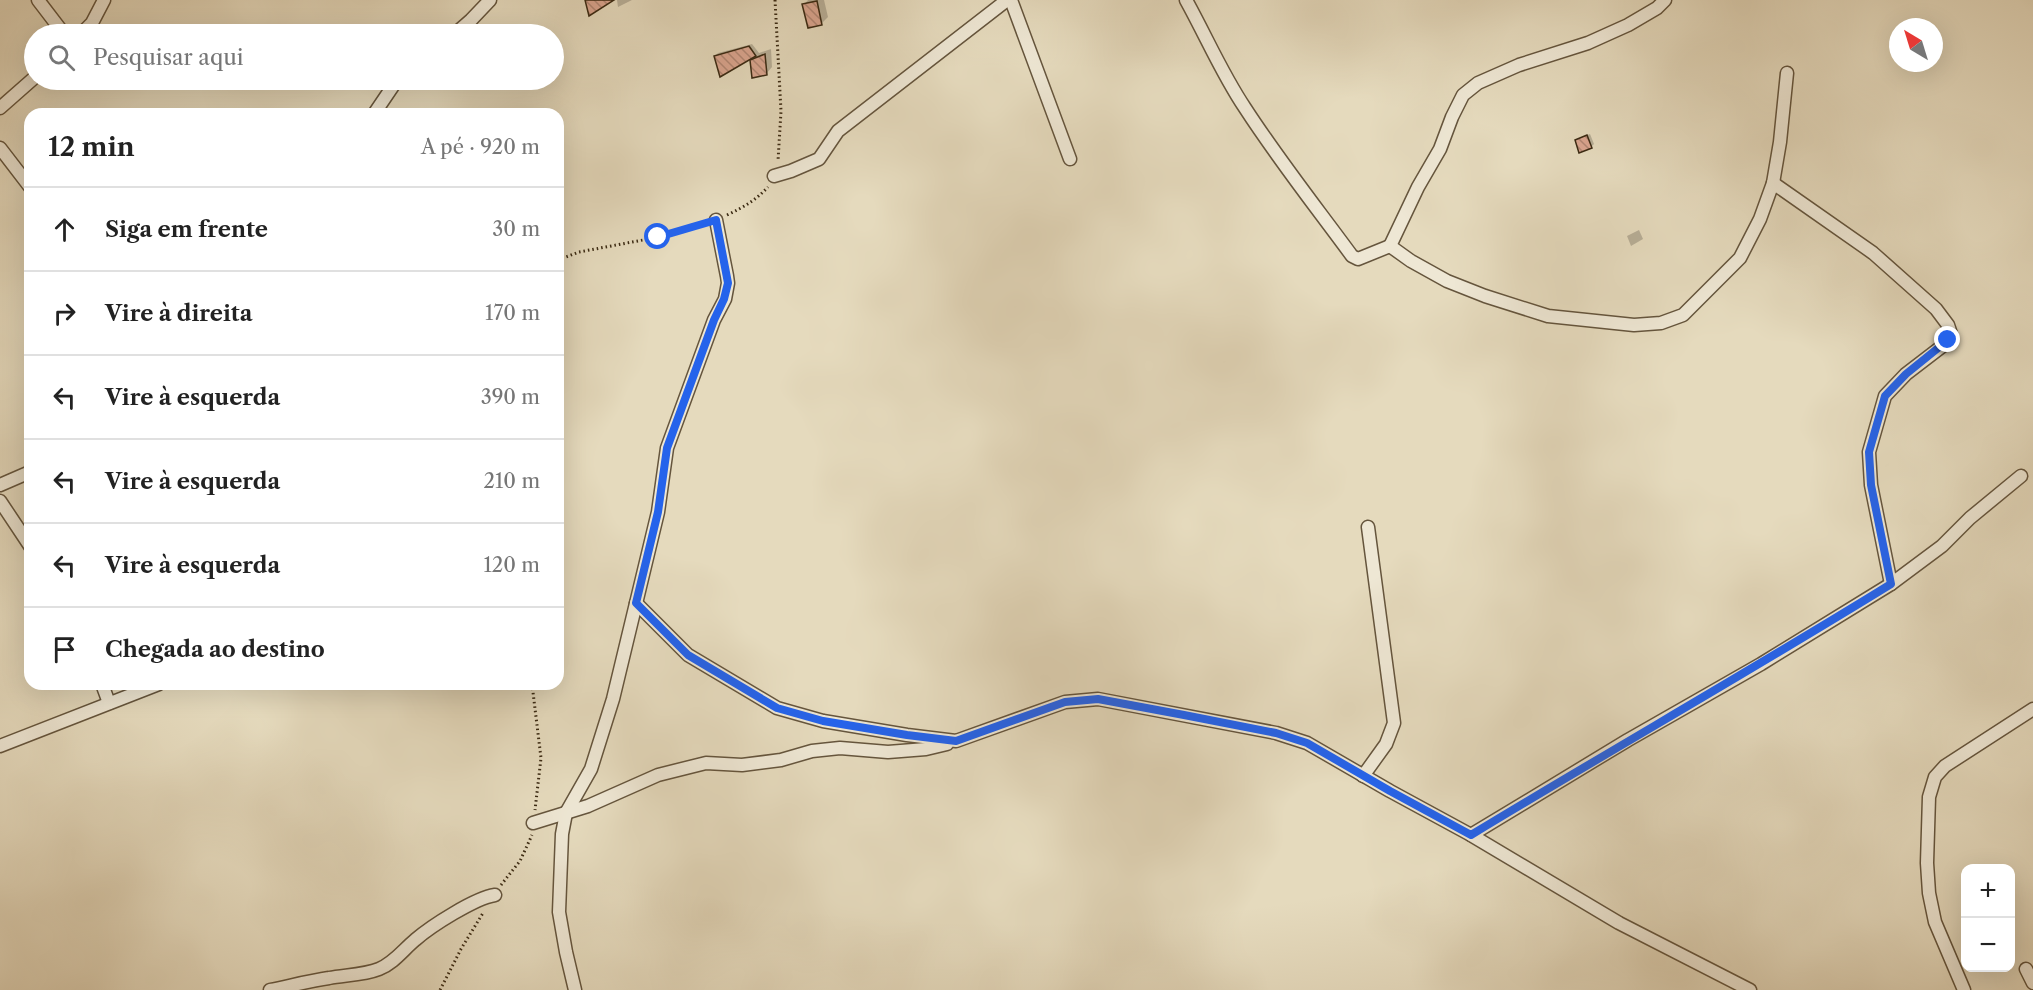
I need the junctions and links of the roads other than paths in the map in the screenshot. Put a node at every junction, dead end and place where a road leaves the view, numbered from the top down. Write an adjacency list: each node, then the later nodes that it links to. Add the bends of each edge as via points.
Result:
1 (38, 0): 7 (street)
2 (104, 0): 8 (street)
3 (490, 0): 9 (street)
4 (1009, 0): 16 (street); 17 (street, via 838,131 819,159)
5 (1186, 0): 21 (street, via 1245,109 1352,256 1358,260)
6 (1665, 0): 21 (street, via 1608,34 1520,65 1478,83 1463,95)
7 (56, 24)
8 (91, 24)
9 (467, 24)
10 (1787, 74): 19 (street)
11 (24, 87): 13 (street)
12 (391, 90): 14 (street)
13 (0, 108)
14 (378, 108)
15 (0, 148): 18 (street)
16 (1070, 159)
17 (774, 176)
18 (24, 179)
19 (1773, 183): 21 (street, via 1740,258 1683,315 1661,323 1634,325 1548,316 1448,281); 28 (street, via 1873,253 1936,309 1951,334 1885,396 1869,452 1871,485)
20 (716, 220): 29 (street, via 728,283 667,448 658,512)
21 (1390, 246)
22 (24, 475): 24 (street)
23 (2021, 476): 28 (street, via 1942,546)
24 (0, 485)
25 (0, 501): 27 (street)
26 (1368, 527): 36 (street, via 1394,723 1386,744)
27 (24, 537)
28 (1891, 584): 39 (street)
29 (636, 603): 34 (street, via 688,655 777,708 823,721); 37 (street, via 591,769)
30 (104, 690): 32 (street)
31 (143, 690): 32 (street)
32 (109, 703): 35 (street)
33 (2033, 708): 46 (street, via 1945,766 1935,777 1929,797 1929,893 1935,922)
34 (956, 741): 36 (street, via 1065,702 1098,699 1276,733 1307,743); 37 (street, via 926,749 888,752 840,748 742,765 706,763 658,774)
35 (0, 746)
36 (1363, 776): 39 (street)
37 (566, 813): 38 (street); 44 (street, via 559,912)
38 (533, 824)
39 (1471, 835): 45 (street, via 1619,923)
40 (495, 895): 43 (street, via 485,896 454,913 381,968)
41 (2026, 969): 42 (street)
42 (2033, 983)
43 (270, 990)
44 (575, 990)
45 (1750, 990)
46 (1964, 990)

